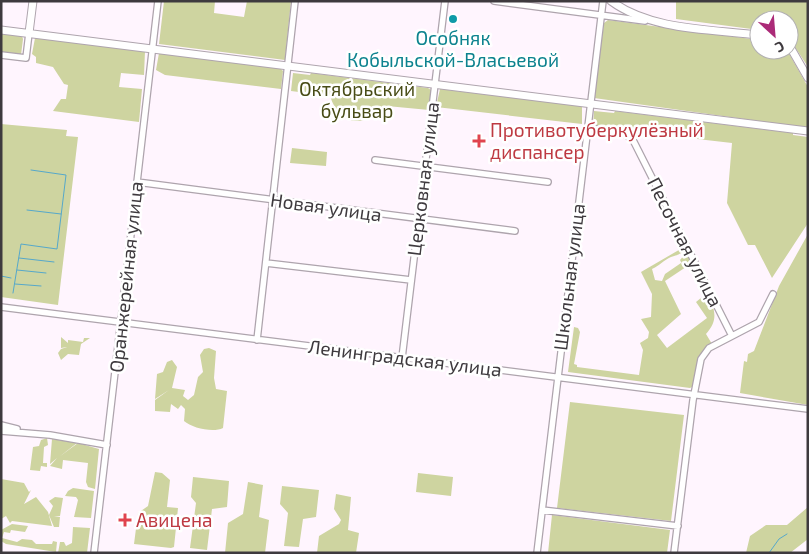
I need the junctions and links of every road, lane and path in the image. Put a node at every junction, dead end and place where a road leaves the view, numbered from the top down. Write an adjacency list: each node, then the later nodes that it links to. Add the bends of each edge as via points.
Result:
1 (33, 1): 13 (main road)
2 (158, 1): 15 (street, Оранжерейная улица)
3 (295, 1): 18 (street)
4 (444, 1): 20 (street, Церковная улица)
5 (494, 1): 9 (street)
6 (603, 1): 9 (street, Школьная улица)
7 (611, 1): 8 (main road)
8 (621, 8): 10 (street, via 622,13); 11 (main road)
9 (601, 15): 10 (street); 21 (street, Школьная улица)
10 (618, 17): 11 (street)
11 (663, 23): 14 (main road)
12 (1, 30): 13 (main road)
13 (29, 33): 15 (main road); 16 (street, via 26,58)
14 (749, 34)
15 (153, 48): 18 (main road); 26 (street, Оранжерейная улица)
16 (1, 55)
17 (798, 60): 19 (main road)
18 (288, 65): 20 (main road); 28 (street)
19 (808, 78)
20 (435, 84): 21 (main road); 25 (street, Церковная улица)
21 (590, 103): 22 (street, Школьная улица); 23 (main road)
22 (587, 128): 36 (street, Песочная улица, via 622,132 634,140); 39 (street, Школьная улица)
23 (808, 131)
24 (375, 160): 25 (street)
25 (426, 166): 27 (street); 29 (street, Церковная улица)
26 (137, 182): 28 (street, Новая улица); 35 (street, Оранжерейная улица)
27 (548, 182)
28 (273, 199): 29 (street, Новая улица); 31 (street)
29 (418, 219): 30 (street, Новая улица); 32 (street, Церковная улица)
30 (515, 230)
31 (266, 263): 32 (street); 37 (street)
32 (411, 280): 38 (street, Церковная улица)
33 (773, 294): 36 (street, via 759,322)
34 (1, 307): 35 (street, Ленинградская улица)
35 (121, 322): 37 (street, Ленинградская улица); 45 (street, Оранжерейная улица)
36 (732, 336): 40 (street, via 704,353)
37 (258, 340): 38 (street, Ленинградская улица)
38 (402, 358): 39 (street, Ленинградская улица)
39 (558, 377): 40 (street, Ленинградская улица); 46 (street, Школьная улица)
40 (694, 394): 41 (street, Ленинградская улица); 47 (street)
41 (808, 409)
42 (1, 425): 44 (street)
43 (1, 431): 44 (street)
44 (21, 432): 45 (street)
45 (107, 445): 48 (street, Оранжерейная улица)
46 (542, 510): 47 (street); 49 (street, Школьная улица)
47 (678, 526): 50 (street)
48 (94, 553)
49 (537, 553)
50 (674, 553)

